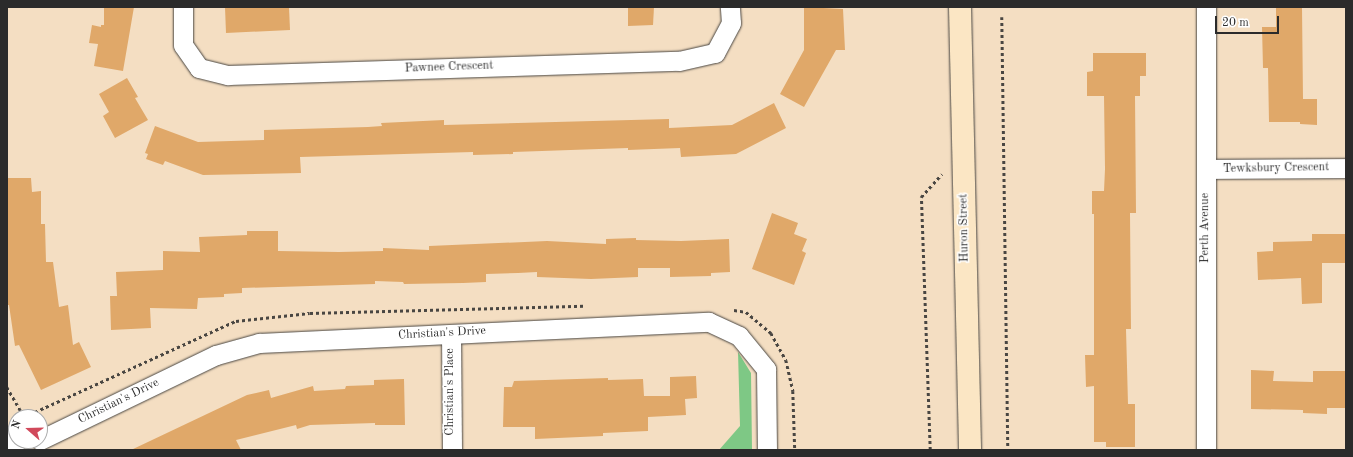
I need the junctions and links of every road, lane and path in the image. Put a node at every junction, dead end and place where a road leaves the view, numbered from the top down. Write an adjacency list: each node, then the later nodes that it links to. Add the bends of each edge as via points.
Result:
1 (183, 7): 2 (street, Pawnee Crescent, via 183,45 199,68 228,75 679,61 715,53 731,23)
2 (730, 7)
3 (960, 7): 16 (main road, Huron Street)
4 (1206, 7): 7 (street, Perth Avenue)
5 (1002, 17): 17 (path)
6 (1346, 168): 7 (street, Tewksbury Crescent)
7 (1206, 169): 18 (street, Perth Avenue)
8 (946, 170): 15 (path, via 922,198)
9 (451, 334): 10 (street, Christian's Drive, via 259,343 216,355); 13 (street, Christian's Place); 14 (street, Christian's Drive, via 709,322 739,336 766,369)
10 (48, 437)
11 (7, 438): 12 (street)
12 (13, 450)
13 (452, 450)
14 (767, 450)
15 (930, 450)
16 (970, 450)
17 (1008, 450)
18 (1206, 450)

